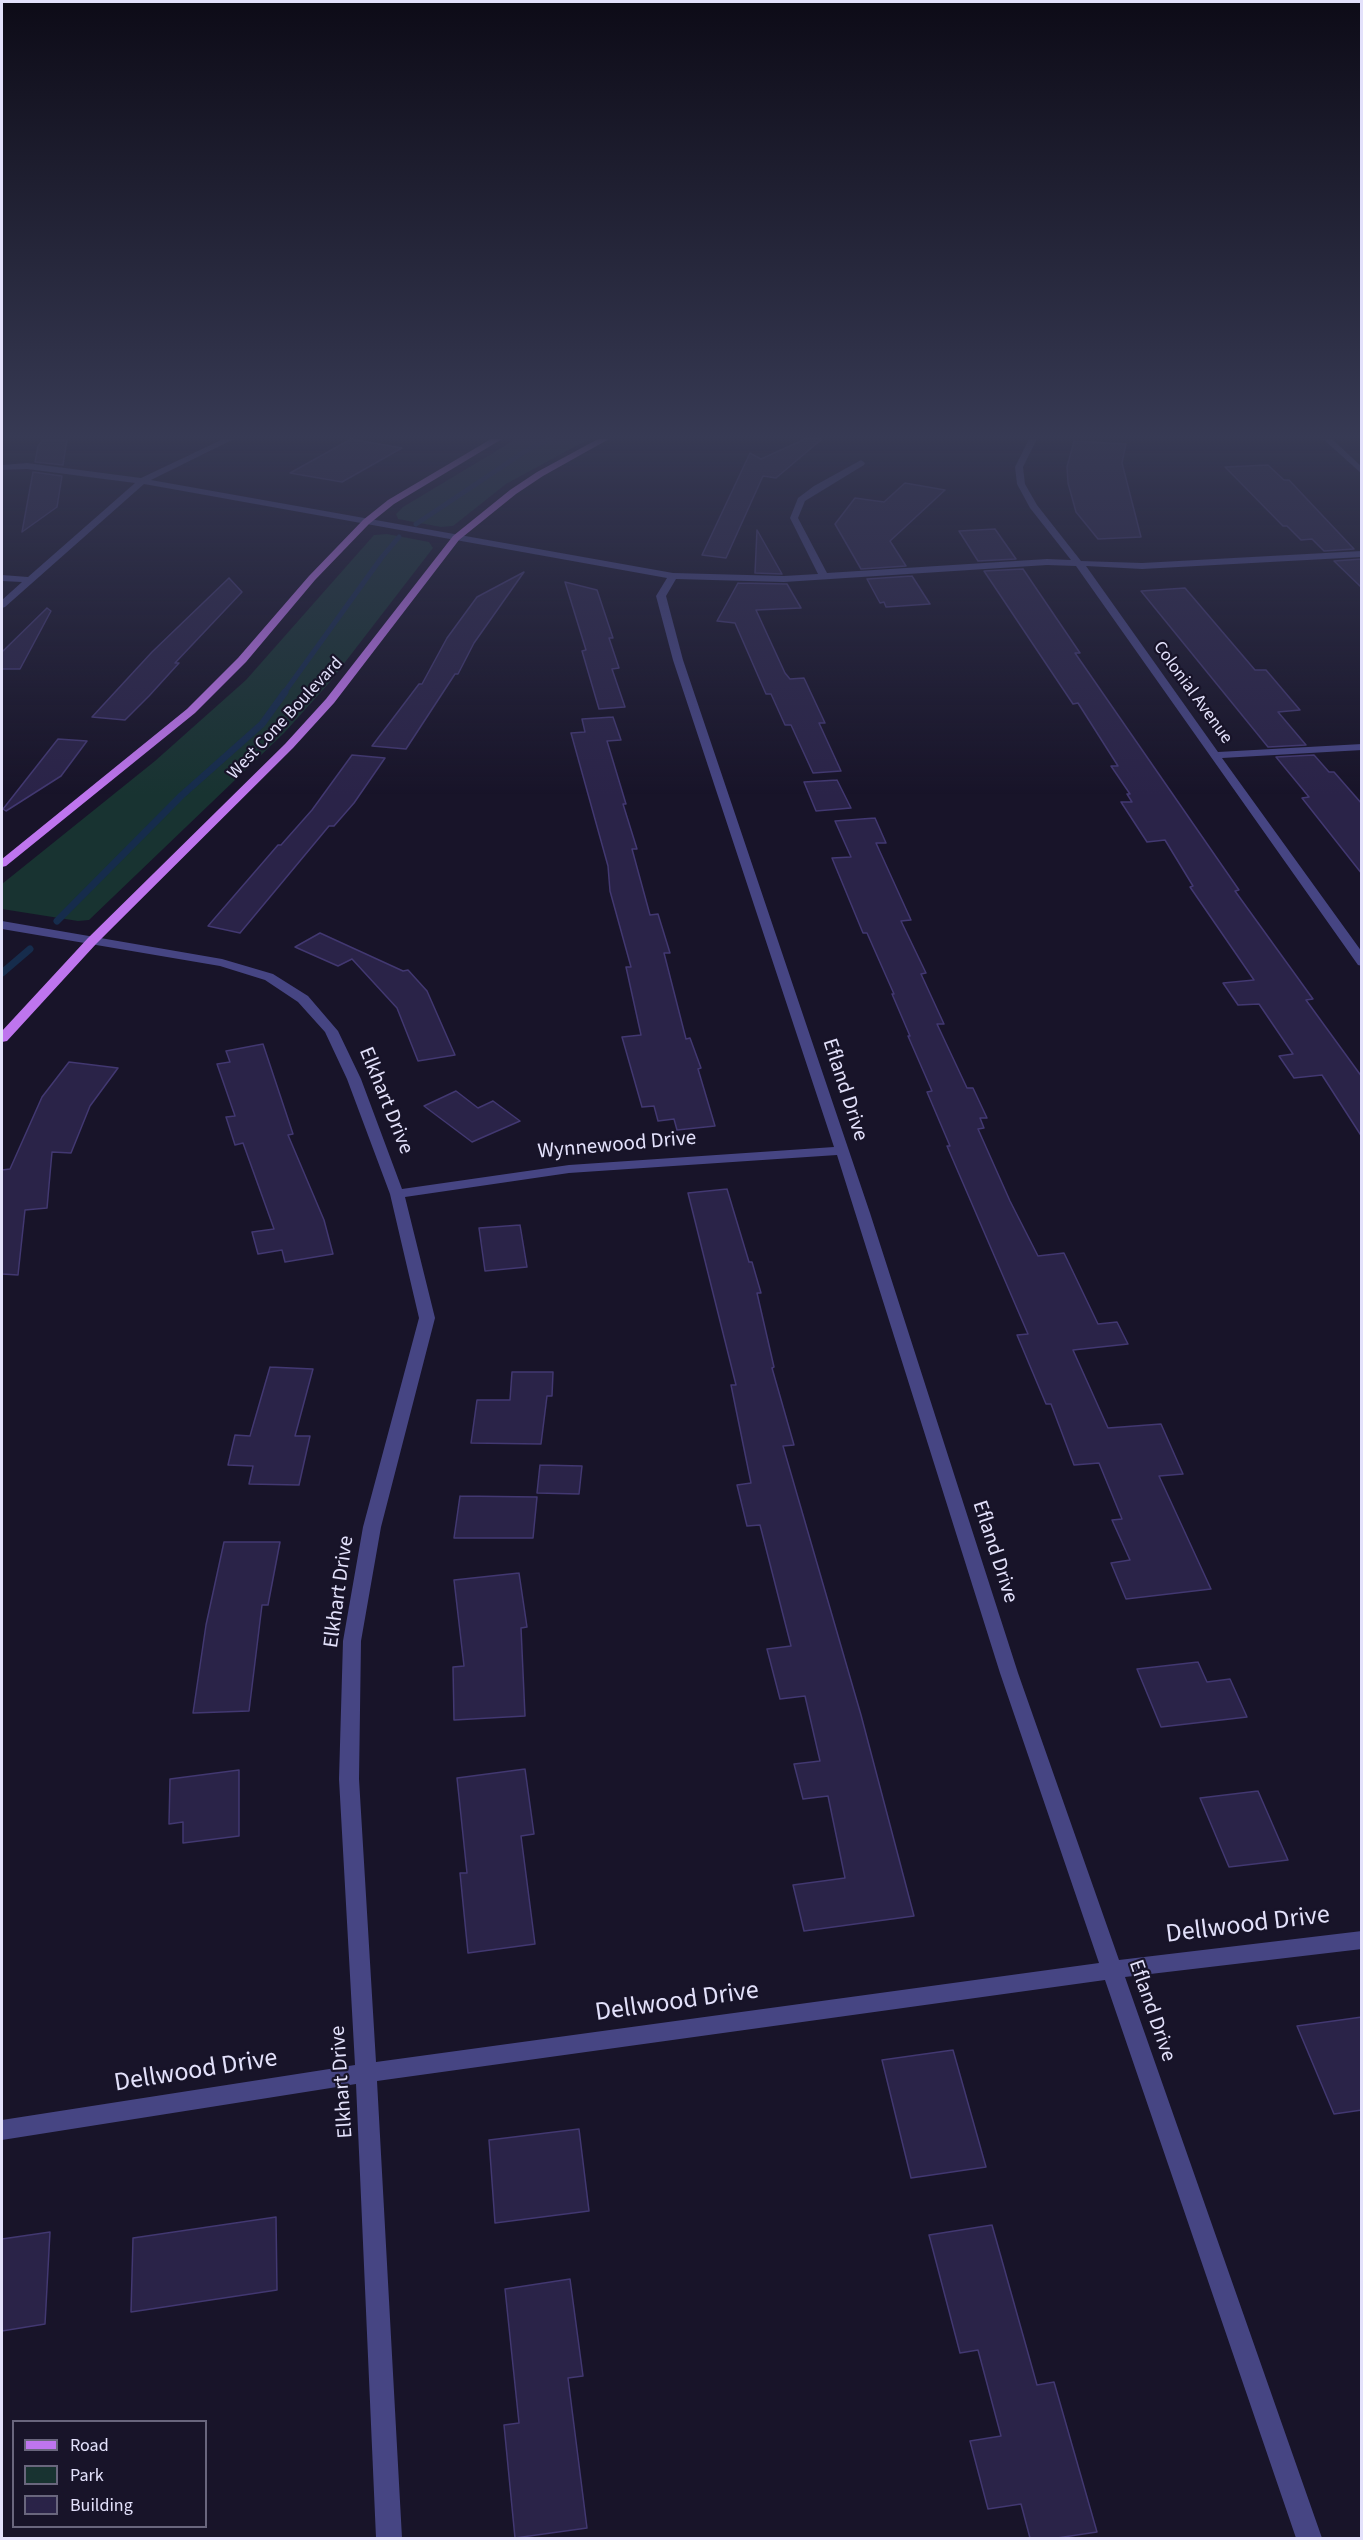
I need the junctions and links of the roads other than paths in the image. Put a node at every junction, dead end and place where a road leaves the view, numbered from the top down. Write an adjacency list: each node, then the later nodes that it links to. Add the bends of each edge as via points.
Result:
1 (55, 558): 12 (street)
2 (332, 558): 16 (main road, via 242,660 191,711)
3 (441, 558): 18 (main road, West Cone Boulevard, via 330,701)
4 (568, 558): 9 (street)
5 (814, 558): 10 (street)
6 (1074, 558): 8 (street, Colonial Avenue)
7 (1297, 558): 8 (street, via 1142,566)
8 (1080, 565): 10 (street, via 1047,562); 15 (street, Colonial Avenue)
9 (673, 576): 10 (street); 21 (street, Efland Drive, via 661,596 678,660)
10 (824, 576)
11 (2, 578): 12 (street)
12 (29, 580): 13 (street)
13 (2, 606)
14 (1362, 747): 15 (street)
15 (1217, 755): 19 (street, Colonial Avenue)
16 (2, 864)
17 (2, 925): 18 (street, Elkhart Drive)
18 (92, 941): 20 (main road, West Cone Boulevard); 22 (street, Elkhart Drive, via 222,963 269,977 303,999 331,1031 354,1079)
19 (1362, 962)
20 (2, 1038)
21 (840, 1151): 22 (street, Wynnewood Drive, via 569,1169); 24 (street, Efland Drive, via 1009,1673)
22 (397, 1194): 25 (street, Elkhart Drive, via 427,1318 372,1527 352,1641 349,1779)
23 (1362, 1940): 24 (street, Dellwood Drive)
24 (1112, 1970): 25 (street, Dellwood Drive); 28 (street, Efland Drive)
25 (365, 2073): 26 (street, Dellwood Drive); 27 (street, Elkhart Drive)
26 (2, 2130)
27 (389, 2538)
28 (1309, 2538)

